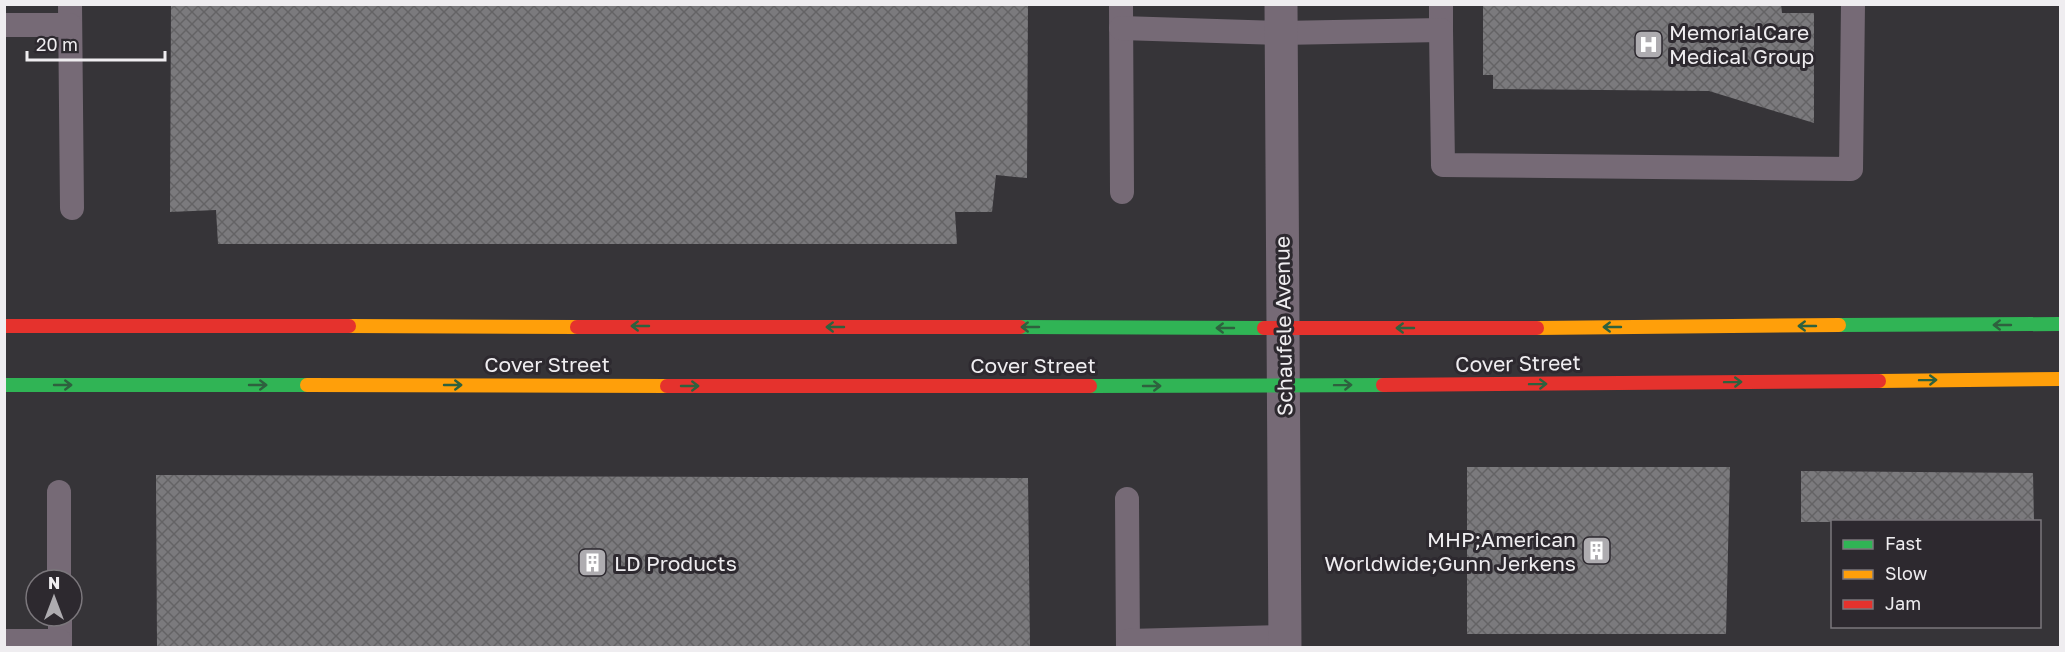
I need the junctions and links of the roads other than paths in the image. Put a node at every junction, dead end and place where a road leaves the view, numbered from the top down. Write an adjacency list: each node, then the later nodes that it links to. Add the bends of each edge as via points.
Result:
1 (1441, 4): 7 (lane)
2 (1852, 4): 7 (lane, via 1851,169 1443,165)
3 (70, 15): 6 (lane); 9 (lane)
4 (1121, 16): 5 (lane); 8 (lane)
5 (1281, 19): 7 (lane); 12 (street, Schaufele Avenue)
6 (4, 25)
7 (1441, 30)
8 (1122, 192)
9 (72, 208)
10 (2061, 324): 12 (street, Cover Street, one-way to 12)
11 (4, 326): 12 (street, Cover Street, one-way to 11)
12 (1284, 328): 15 (street, Schaufele Avenue)
13 (2061, 379): 15 (street, Cover Street, one-way to 13)
14 (4, 385): 15 (street, Cover Street, one-way to 15)
15 (1284, 386): 21 (street, Schaufele Avenue)
16 (59, 492): 18 (lane)
17 (1127, 499): 23 (lane)
18 (59, 568)
19 (60, 628): 22 (lane)
20 (4, 641): 22 (lane)
21 (1285, 643): 23 (lane)
22 (60, 644)
23 (1128, 644)

